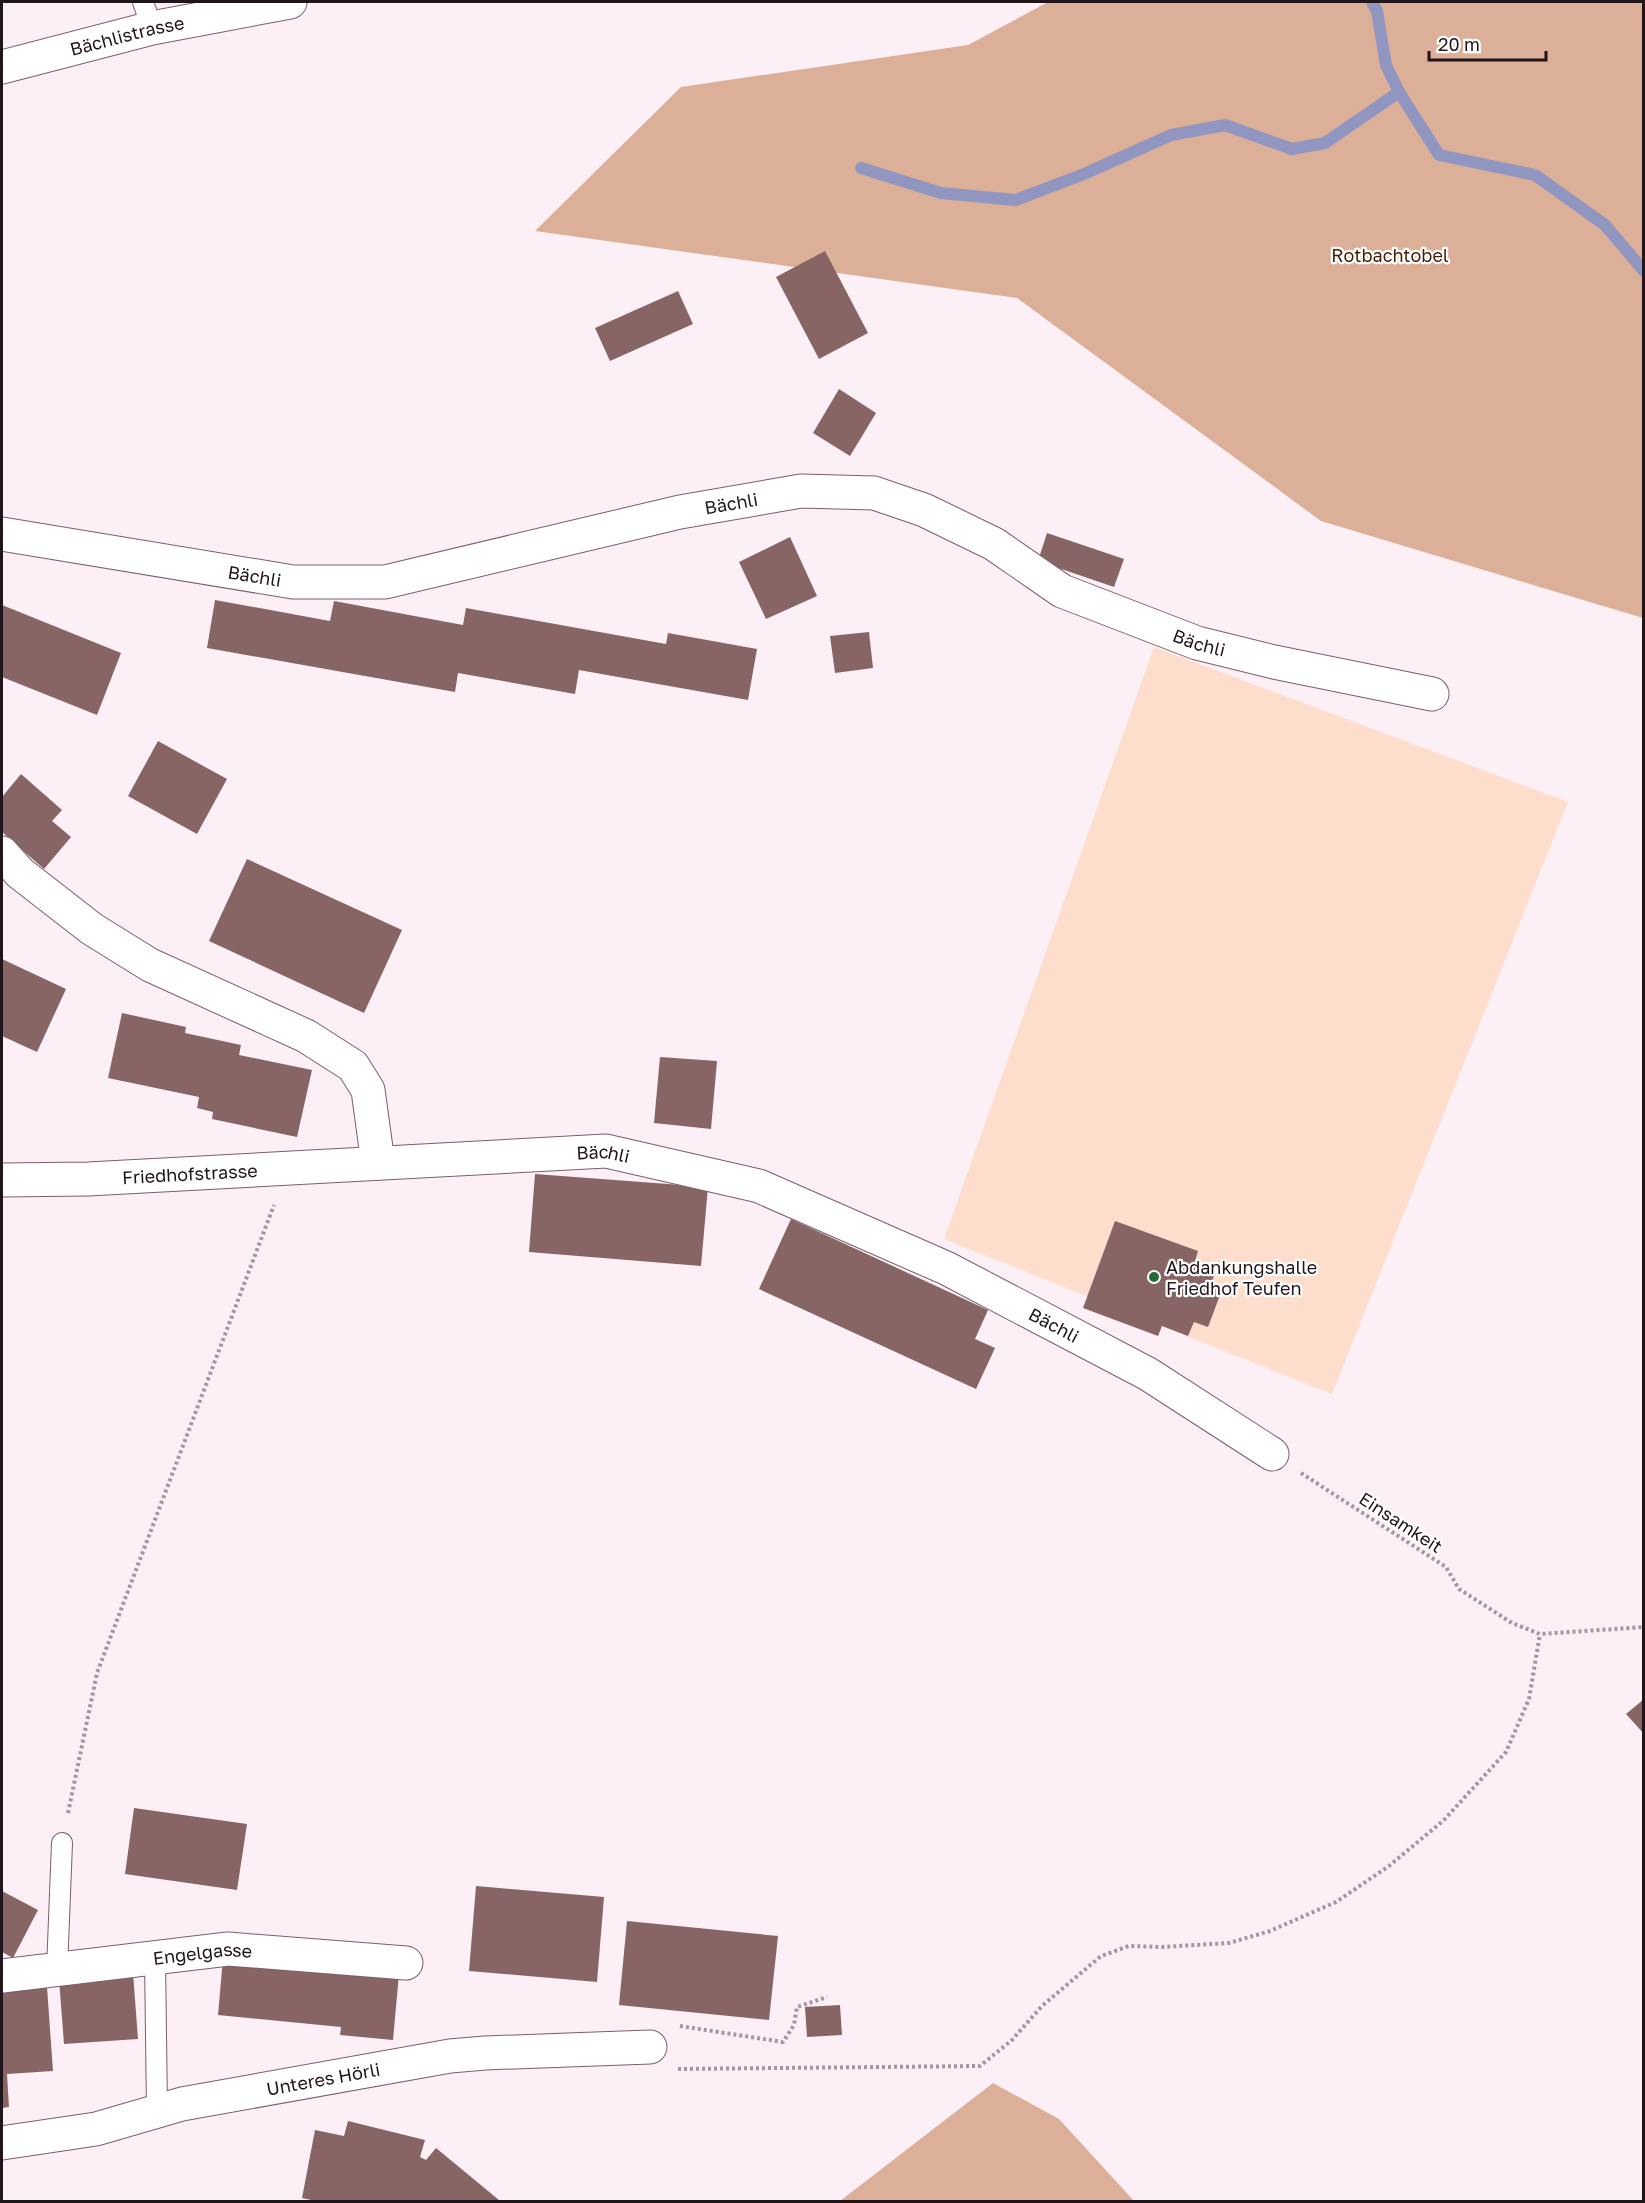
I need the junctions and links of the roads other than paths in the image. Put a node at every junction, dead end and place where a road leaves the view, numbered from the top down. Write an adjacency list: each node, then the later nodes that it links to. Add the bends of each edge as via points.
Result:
1 (290, 2): 2 (street, Bächlistrasse)
2 (148, 15): 3 (street, Bächlistrasse)
3 (2, 67)
4 (2, 534): 5 (street, Bächli, via 293,582 385,582 680,512 801,491 874,493 924,510 994,544 1062,591 1197,643)
5 (1432, 694)
6 (2, 853): 7 (street, via 20,873 92,929 150,965 306,1036 353,1066 368,1090)
7 (378, 1163): 8 (street, Friedhofstrasse); 9 (street, Bächli, via 606,1151 759,1186 946,1268 1148,1374)
8 (2, 1180)
9 (1272, 1454)
10 (62, 1843): 13 (lane)
11 (155, 1958): 12 (street, Engelgasse, via 228,1949); 13 (street, Engelgasse); 16 (lane)
12 (406, 1963)
13 (57, 1970): 14 (street, Engelgasse)
14 (2, 1976)
15 (662, 2058): 16 (street, Unteres Hörli, via 485,2053 450,2056)
16 (157, 2111): 17 (street, Unteres Hörli, via 96,2129)
17 (2, 2143)

